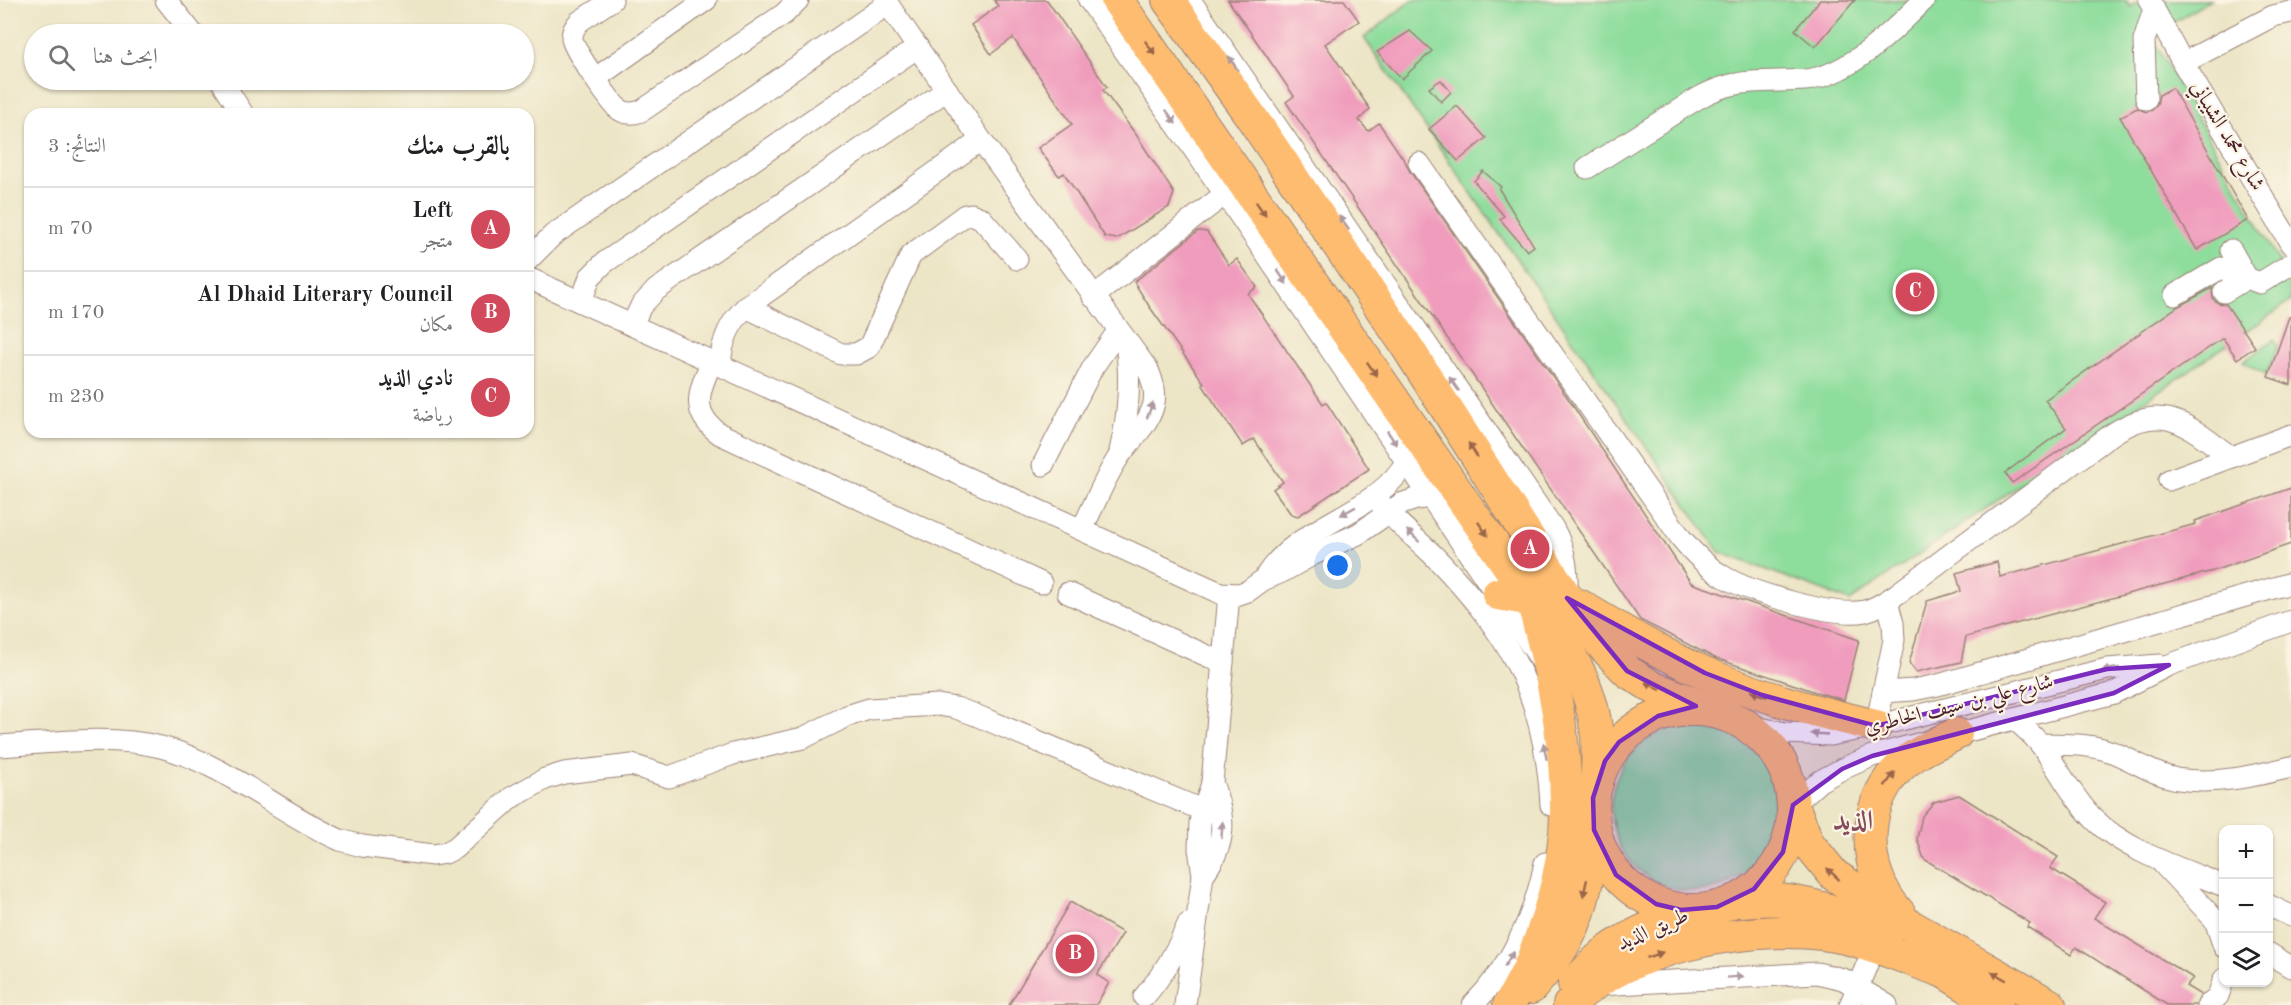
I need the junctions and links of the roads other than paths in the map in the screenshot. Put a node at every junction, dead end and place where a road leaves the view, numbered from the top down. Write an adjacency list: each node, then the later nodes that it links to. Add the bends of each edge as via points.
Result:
1 (166, 0): 14 (street)
2 (612, 0): 17 (street, via 580,21 573,32 573,44)
3 (706, 0): 17 (street)
4 (810, 0): 12 (street)
5 (1089, 0): 25 (street, one-way to 25)
6 (1117, 0): 55 (highway, one-way to 55)
7 (1168, 0): 54 (highway, one-way to 7, via 1404,342)
8 (1190, 0): 54 (street, one-way to 8, via 1567,563 1553,528)
9 (1924, 0): 24 (street, via 1884,38 1838,70 1807,80 1745,83 1710,92)
10 (886, 2): 15 (street); 28 (street, via 554,235)
11 (2151, 4): 16 (street, شارع محمد الشيباني); 20 (street, via 2144,41)
12 (791, 7): 17 (street, via 638,112 620,111)
13 (2291, 12): 16 (street, via 2273,16)
14 (185, 24)
15 (918, 47): 19 (street); 36 (street, via 604,263 590,277)
16 (2183, 63): 26 (street, شارع محمد الشيباني)
17 (596, 78)
18 (227, 90): 21 (street)
19 (947, 90): 22 (street); 38 (street, via 656,290 641,306)
20 (2146, 99)
21 (239, 108)
22 (981, 140): 35 (street); 37 (street)
23 (1419, 163): 56 (street, via 1696,555 1745,587 1833,612 1864,611)
24 (1587, 168)
25 (1225, 195): 35 (street); 43 (street, one-way to 43)
26 (2291, 244)
27 (2231, 250): 31 (street)
28 (534, 254)
29 (1017, 259): 37 (street, via 981,218 971,214 960,218 911,255 873,340 856,354 841,354)
30 (2291, 264): 31 (street, via 2260,283)
31 (2247, 278): 33 (street); 34 (street, via 2221,268)
32 (534, 281): 36 (street)
33 (2224, 292)
34 (2175, 295)
35 (1093, 297): 39 (street)
36 (581, 302): 38 (street)
37 (746, 307): 40 (street, via 725,337)
38 (632, 325): 40 (street)
39 (1122, 337): 44 (street, via 1093,366); 48 (street, via 1130,388 1128,411 1118,459)
40 (716, 363): 48 (street); 49 (street, via 699,396 700,407 711,427 720,434)
41 (2291, 435): 42 (street)
42 (2231, 457): 45 (street); 56 (street, via 2183,423 2145,418 2127,424)
43 (1407, 460): 46 (street); 47 (street)
44 (1043, 465)
45 (2169, 480)
46 (1432, 497): 47 (street); 52 (street)
47 (1381, 504): 53 (street, via 1333,519 1280,558 1263,580 1248,591); 92 (street, one-way to 47, via 1511,958 1541,882 1551,808 1547,758 1528,686 1506,642 1456,580)
48 (1082, 529): 53 (street)
49 (1041, 583)
50 (2291, 583): 61 (street, via 1938,684)
51 (1068, 594): 58 (street)
52 (1498, 594): 55 (highway); 60 (street)
53 (1229, 595): 58 (street)
54 (1567, 598): 63 (highway, one-way to 54, via 1673,696 1626,671); 64 (highway, one-way to 54, via 1762,695 1705,674)
55 (1532, 600): 60 (highway); 70 (highway, via 1563,642 1585,682 1597,737)
56 (1887, 601): 61 (street, via 1894,640)
57 (2291, 621): 59 (street, شارع علي بن سيف الخاطري)
58 (1223, 663): 69 (street)
59 (2169, 665): 62 (street, شارع علي بن سيف الخاطري, via 2114,693); 64 (street, شارع علي بن سيف الخاطري, one-way to 64, via 2107,669)
60 (1552, 676): 93 (highway, via 1560,718 1565,805 1560,863 1535,952)
61 (1883, 692): 64 (street)
62 (2015, 719): 65 (street, شارع علي بن سيف الخاطري); 66 (street)
63 (1737, 720): 64 (street, شارع علي بن سيف الخاطري, one-way to 63, via 1830,735 1786,733); 70 (highway, via 1704,710 1680,710 1658,716 1619,742); 71 (highway, via 1766,741 1780,760)
64 (1876, 726)
65 (1956, 734): 71 (street, شارع علي بن سيف الخاطري, via 1872,756 1842,769 1820,781); 81 (highway, one-way to 65, via 1880,885 1871,856 1874,812 1898,770 1911,758)
66 (2040, 744): 68 (street, via 2089,745 2176,778 2211,781); 74 (street, via 2096,822)
67 (0, 746): 72 (street, via 109,740 161,747 210,767 340,840 433,855 455,848 511,798 564,773 632,765 669,777 733,754 803,738 858,712 938,705 973,714)
68 (2291, 767)
69 (1212, 783): 72 (street); 75 (street, one-way to 69, via 1217,853 1222,829 1220,805)
70 (1596, 783): 73 (highway)
71 (1793, 805): 77 (highway, via 1791,829 1771,872); 81 (highway, one-way to 71, via 1834,875 1808,843)
72 (1202, 810): 75 (street)
73 (1594, 830): 79 (highway, via 1616,875 1637,893 1656,904); 94 (highway, one-way to 94, via 1580,909 1561,950)
74 (2159, 859): 76 (street); 82 (street, via 2215,920)
75 (1202, 878): 90 (street, via 1177,950); 91 (street)
76 (2219, 884)
77 (1734, 901): 79 (highway); 86 (highway, via 1780,900 1833,911 1869,925)
78 (2273, 907): 80 (street)
79 (1699, 910): 95 (highway, طريق الذيد, via 1659,923 1606,952 1574,984)
80 (2291, 916)
81 (1911, 926): 98 (highway, one-way to 81)
82 (2219, 934)
83 (1874, 948): 86 (highway); 88 (highway, one-way to 83, via 1605,977 1648,958 1684,945 1738,934 1824,934); 89 (street)
84 (2273, 956): 85 (street)
85 (2291, 967)
86 (1942, 971): 97 (highway)
87 (2221, 987): 99 (street)
88 (1581, 995): 89 (street, one-way to 89, via 1805,972 1829,974)
89 (1853, 995): 96 (street)
90 (1140, 1001): 91 (street, via 1152,992 1168,990)
91 (1185, 1001)
92 (1473, 1005)
93 (1509, 1005)
94 (1518, 1005)
95 (1560, 1005)
96 (1887, 1005)
97 (1997, 1005)
98 (2050, 1005)
99 (2208, 1005)

